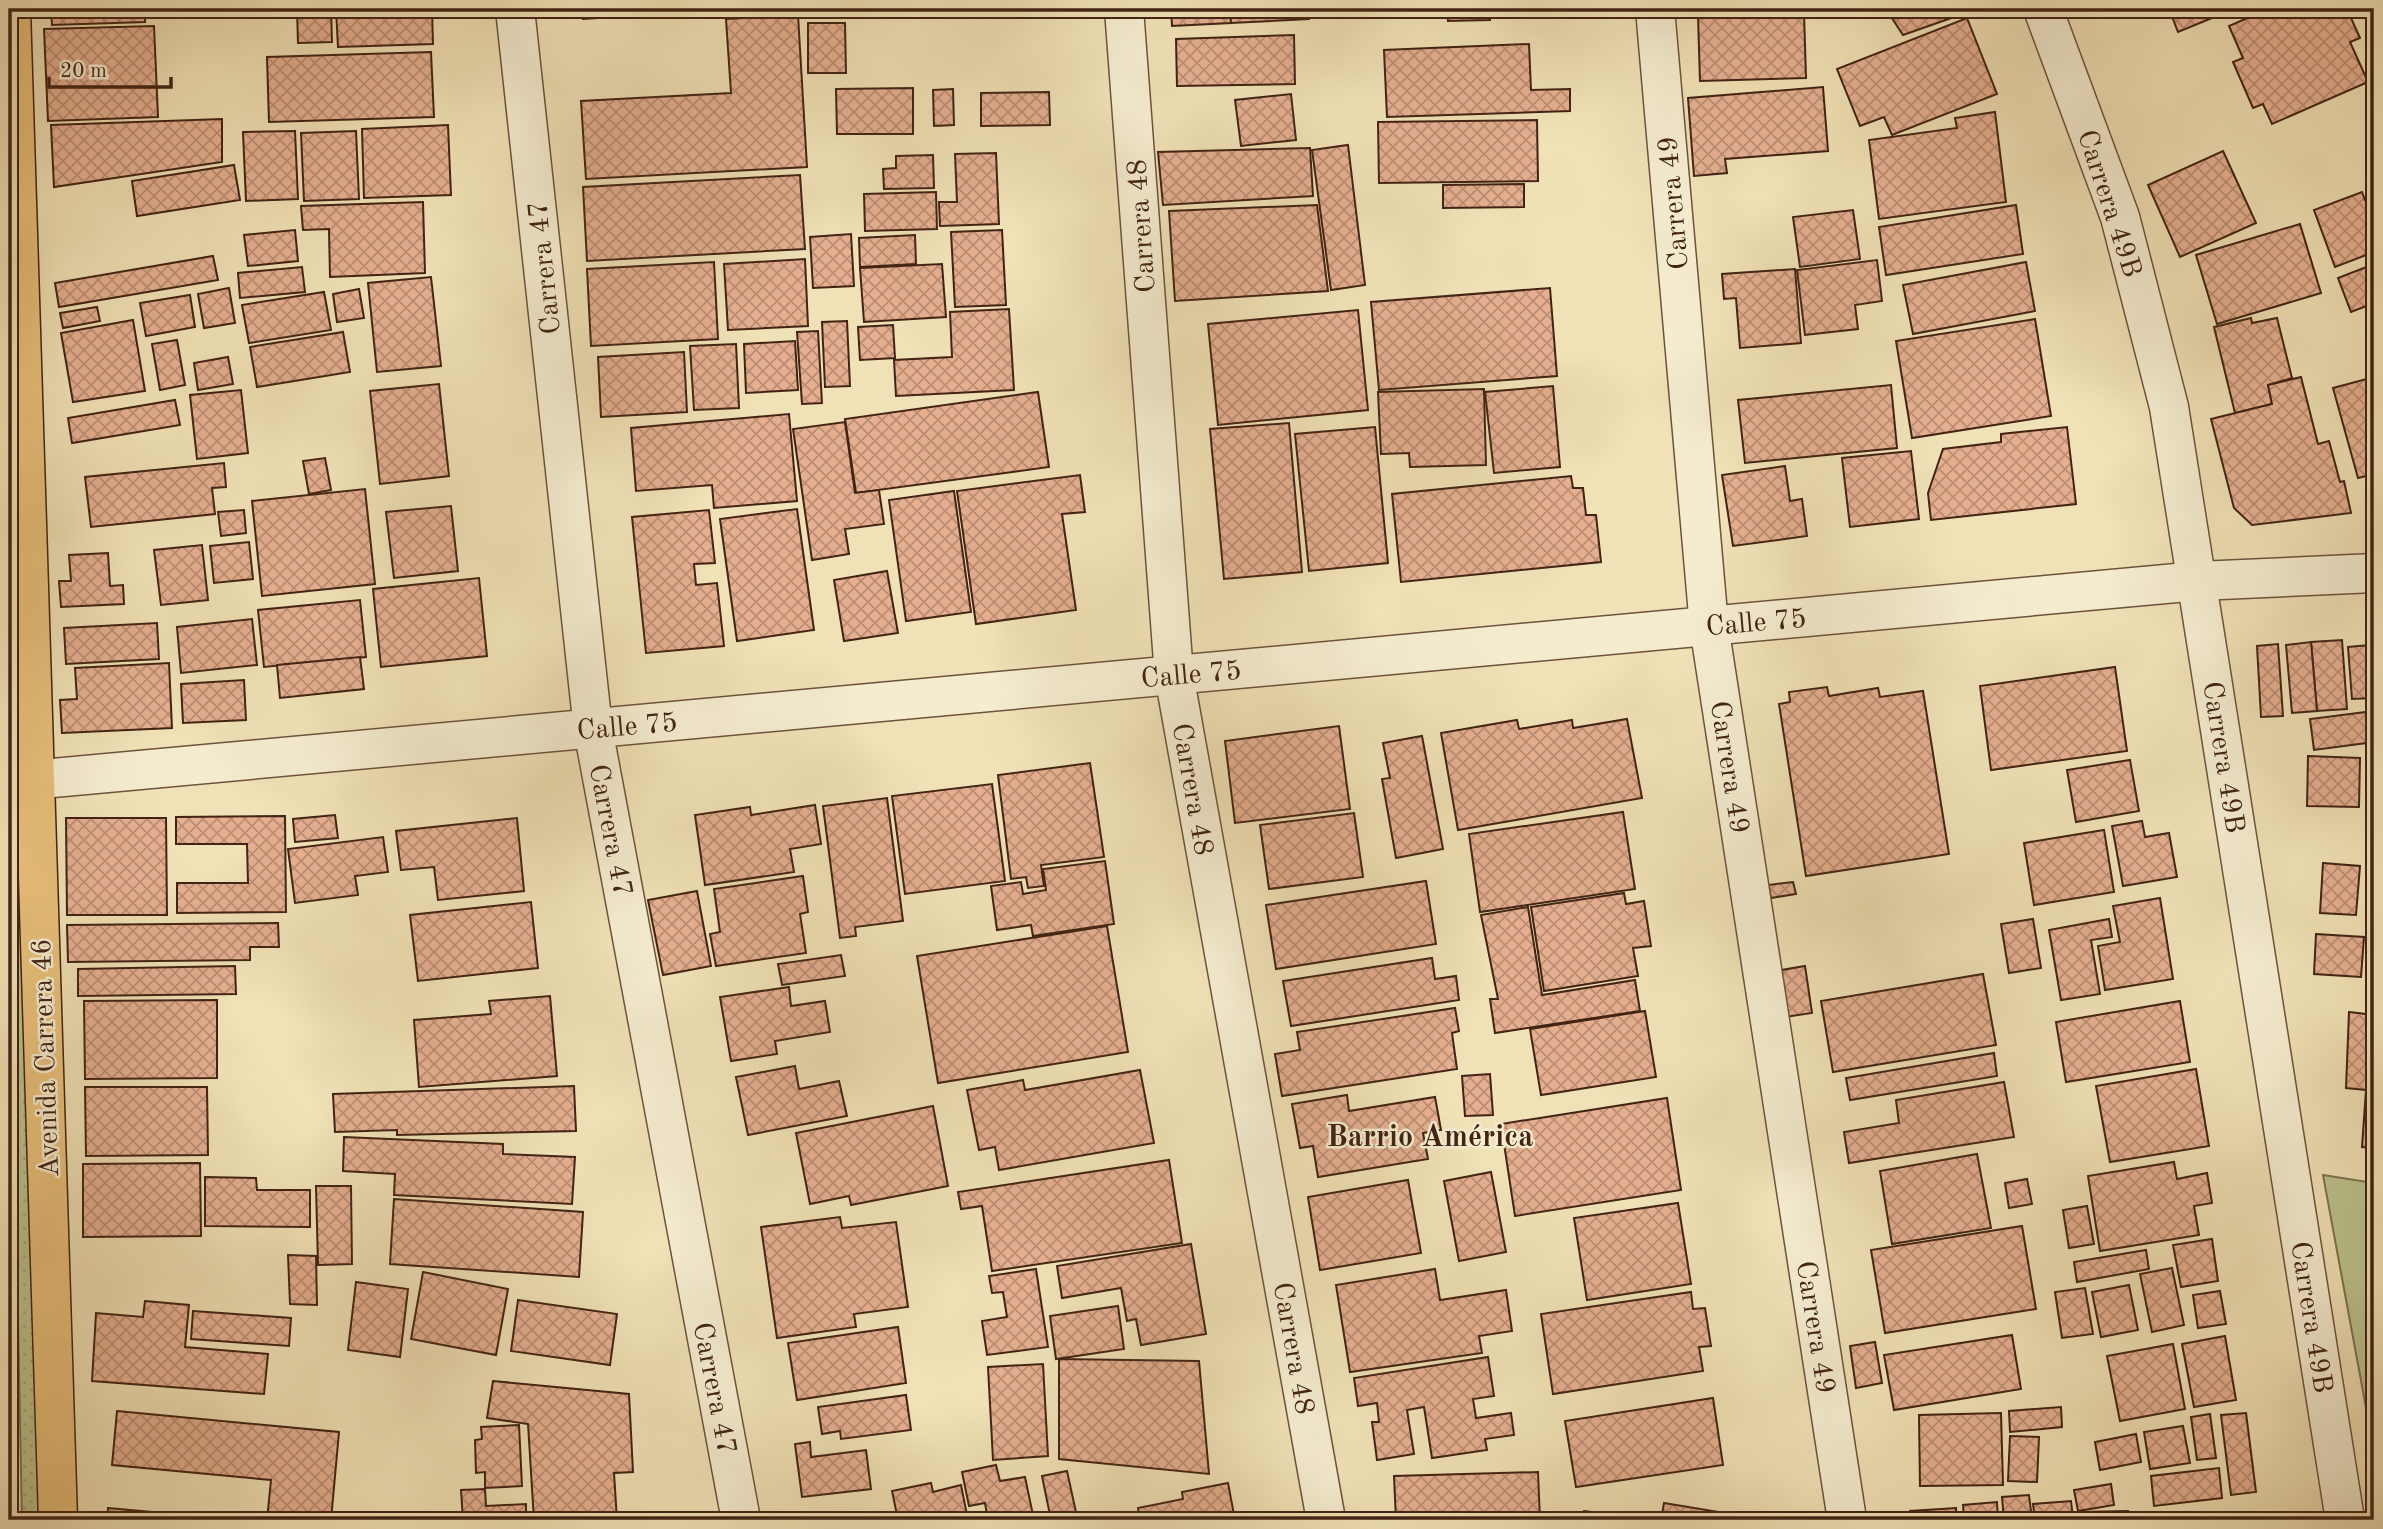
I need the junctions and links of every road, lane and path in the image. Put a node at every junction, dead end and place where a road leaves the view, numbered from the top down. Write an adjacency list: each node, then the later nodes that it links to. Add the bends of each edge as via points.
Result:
1 (11, 9): 8 (main road, Avenida Carrera 46)
2 (515, 9): 11 (street, Carrera 47)
3 (1124, 9): 10 (street, Carrera 48)
4 (1655, 9): 9 (street, Carrera 49)
5 (2043, 9): 7 (street, Carrera 49B, via 2120,217 2169,407)
6 (2374, 573): 7 (street, Calle 75)
7 (2197, 581): 9 (street, Calle 75); 17 (street, Carrera 49B)
8 (20, 584): 12 (main road, Avenida Carrera 46)
9 (1709, 626): 10 (street, Calle 75); 16 (street, Carrera 49)
10 (1174, 675): 11 (street, Calle 75); 15 (street, Carrera 48)
11 (593, 729): 12 (street, Calle 75); 14 (street, Carrera 47)
12 (23, 781): 13 (main road, Avenida Carrera 46)
13 (58, 1520)
14 (741, 1520)
15 (1326, 1520)
16 (1847, 1520)
17 (2345, 1520)

